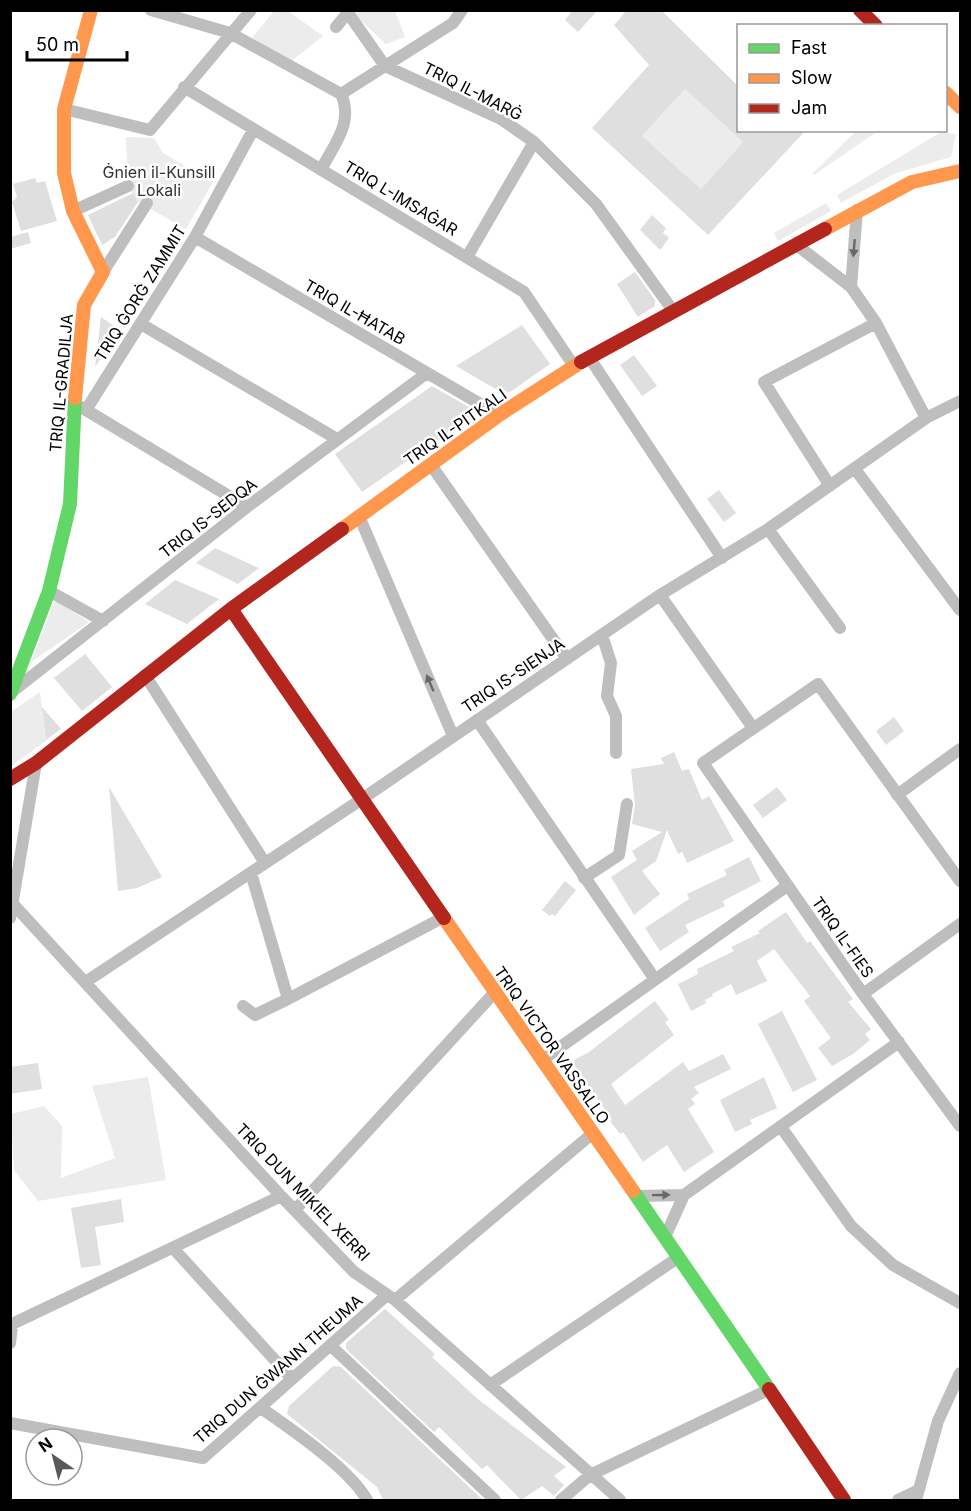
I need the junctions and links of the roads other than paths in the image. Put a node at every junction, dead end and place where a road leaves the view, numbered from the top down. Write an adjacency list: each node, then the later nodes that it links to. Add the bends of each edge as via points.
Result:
1 (91, 10): 16 (street)
2 (151, 10): 10 (street)
3 (251, 10): 10 (street)
4 (462, 10): 7 (street)
5 (860, 10): 8 (street)
6 (349, 12): 9 (street); 11 (street)
7 (451, 17): 11 (street)
8 (874, 24)
9 (336, 27)
10 (230, 33): 12 (street); 13 (street)
11 (385, 66): 13 (street); 18 (street, TRIQ IL-MARĠ, via 501,119)
12 (184, 87): 16 (street, via 150,130); 17 (street, TRIQ L-IMSAĠAR)
13 (341, 94): 20 (street, via 347,107 347,121)
14 (947, 95): 15 (street)
15 (960, 105)
16 (64, 108): 25 (street, via 64,173)
17 (253, 130): 20 (street, TRIQ L-IMSAĠAR); 26 (street, TRIQ ĠORĠ ZAMMIT)
18 (534, 142): 28 (street); 31 (street, TRIQ IL-MARĠ, via 596,204)
19 (960, 157): 21 (street)
20 (321, 170): 28 (street, TRIQ L-IMSAĠAR)
21 (956, 172): 24 (street, TRIQ IL-PITKALI, via 912,182)
22 (128, 186): 25 (street)
23 (147, 203): 29 (street)
24 (857, 210): 27 (street, TRIQ IL-PITKALI); 30 (street, one-way to 30)
25 (73, 211): 29 (street)
26 (195, 237): 33 (street, TRIQ ĠORĠ ZAMMIT); 36 (street, TRIQ IL-ĦATAB)
27 (798, 246): 30 (street); 31 (street, TRIQ IL-PITKALI)
28 (467, 257): 35 (street, TRIQ L-IMSAĠAR, via 524,292)
29 (103, 272): 38 (street, TRIQ IL-GRADILJA, via 84,305)
30 (851, 286): 32 (street)
31 (674, 312): 34 (street, TRIQ IL-PITKALI)
32 (876, 322): 40 (street); 44 (street, via 764,382)
33 (141, 324): 38 (street, TRIQ ĠORĠ ZAMMIT); 41 (street)
34 (589, 357): 35 (street, TRIQ IL-PITKALI); 48 (street)
35 (574, 366): 39 (street, TRIQ IL-PITKALI)
36 (427, 373): 39 (street, TRIQ IL-ĦATAB); 41 (street, TRIQ IS-SEDQA)
37 (960, 401): 40 (street, TRIQ IS-SIENJA)
38 (80, 407): 45 (street); 49 (street, TRIQ IL-GRADILJA, via 70,504)
39 (499, 415): 42 (street, TRIQ IL-PITKALI)
40 (926, 418): 43 (street, TRIQ IS-SIENJA)
41 (338, 439): 45 (street, TRIQ IS-SEDQA)
42 (431, 465): 46 (street, TRIQ IL-PITKALI); 56 (street)
43 (855, 469): 44 (street, TRIQ IS-SIENJA); 51 (street)
44 (830, 486): 47 (street, TRIQ IS-SIENJA)
45 (247, 507): 53 (street, TRIQ IS-SEDQA)
46 (359, 516): 52 (street, TRIQ IL-PITKALI); 61 (street, one-way to 46)
47 (768, 529): 48 (street, TRIQ IS-SIENJA); 54 (street)
48 (722, 558): 50 (street, TRIQ IS-SIENJA)
49 (50, 591): 53 (street); 58 (street, TRIQ IL-GRADILJA)
50 (660, 596): 55 (street, TRIQ IS-SIENJA); 60 (street)
51 (960, 607)
52 (231, 609): 57 (street, TRIQ IL-PITKALI); 67 (street, TRIQ VICTOR VASSALLO)
53 (103, 621): 58 (street, TRIQ IS-SEDQA)
54 (840, 628)
55 (602, 635): 56 (street, TRIQ IS-SIENJA); 63 (street, via 611,663 607,696 616,716)
56 (567, 659): 59 (street, TRIQ IS-SIENJA)
57 (145, 675): 64 (street, TRIQ IL-PITKALI); 69 (street)
58 (11, 693)
59 (477, 720): 61 (street, TRIQ IS-SIENJA); 71 (street)
60 (753, 728): 66 (street, via 818,684); 73 (street, TRIQ IL-FIES, via 703,763)
61 (453, 736): 67 (street, TRIQ IS-SIENJA)
62 (960, 749): 66 (street)
63 (616, 753)
64 (36, 763): 65 (street, TRIQ IL-PITKALI); 74 (street)
65 (10, 779)
66 (897, 795): 72 (street)
67 (362, 799): 69 (street, TRIQ IS-SIENJA); 75 (street, TRIQ VICTOR VASSALLO)
68 (627, 804): 71 (street, via 619,855)
69 (265, 863): 70 (street, TRIQ IS-SIENJA)
70 (251, 873): 78 (street, TRIQ IS-SIENJA); 81 (street)
71 (584, 878): 77 (street)
72 (960, 881)
73 (787, 885): 77 (street); 80 (street, TRIQ IL-FIES)
74 (12, 911): 78 (street, TRIQ DUN MIKIEL XERRI)
75 (444, 917): 79 (street, TRIQ VICTOR VASSALLO); 81 (street)
76 (960, 924): 80 (street)
77 (654, 978): 84 (street)
78 (87, 981): 89 (street, TRIQ DUN MIKIEL XERRI)
79 (495, 992): 84 (street, TRIQ VICTOR VASSALLO); 91 (street)
80 (863, 994): 83 (street, TRIQ IL-FIES)
81 (288, 999): 82 (street, via 255,1015)
82 (243, 1006)
83 (899, 1042): 85 (street); 86 (street, TRIQ IL-FIES)
84 (542, 1060): 87 (street, TRIQ VICTOR VASSALLO)
85 (781, 1126): 88 (street); 96 (street, via 850,1226 894,1265)
86 (960, 1126)
87 (593, 1133): 90 (street, TRIQ VICTOR VASSALLO); 95 (street, TRIQ DUN ĠWANN THEUMA)
88 (684, 1195): 90 (street, one-way to 88); 92 (street)
89 (281, 1196): 91 (street, TRIQ DUN MIKIEL XERRI); 93 (street)
90 (637, 1196): 92 (street, TRIQ VICTOR VASSALLO)
91 (295, 1210): 95 (street, TRIQ DUN MIKIEL XERRI, via 354,1272)
92 (665, 1237): 94 (street, TRIQ VICTOR VASSALLO)
93 (173, 1248): 97 (street); 101 (street)
94 (679, 1257): 102 (street); 103 (street, TRIQ VICTOR VASSALLO)
95 (391, 1298): 99 (street, TRIQ DUN ĠWANN THEUMA); 102 (street, TRIQ DUN MIKIEL XERRI)
96 (960, 1303)
97 (11, 1326): 98 (street)
98 (10, 1342)
99 (330, 1345): 101 (street, TRIQ DUN ĠWANN THEUMA); 109 (street)
100 (960, 1373): 107 (street, via 938,1421)
101 (292, 1378): 104 (street, TRIQ DUN ĠWANN THEUMA)
102 (490, 1385): 106 (street, TRIQ DUN MIKIEL XERRI)
103 (768, 1390): 106 (street); 112 (street, TRIQ VICTOR VASSALLO)
104 (261, 1408): 105 (street, TRIQ DUN ĠWANN THEUMA, via 203,1458); 108 (street, via 313,1447)
105 (10, 1423)
106 (590, 1475): 110 (street); 111 (street, TRIQ DUN MIKIEL XERRI)
107 (917, 1496): 113 (street)
108 (367, 1500)
109 (495, 1500)
110 (561, 1500)
111 (620, 1500)
112 (844, 1500)
113 (898, 1500)

